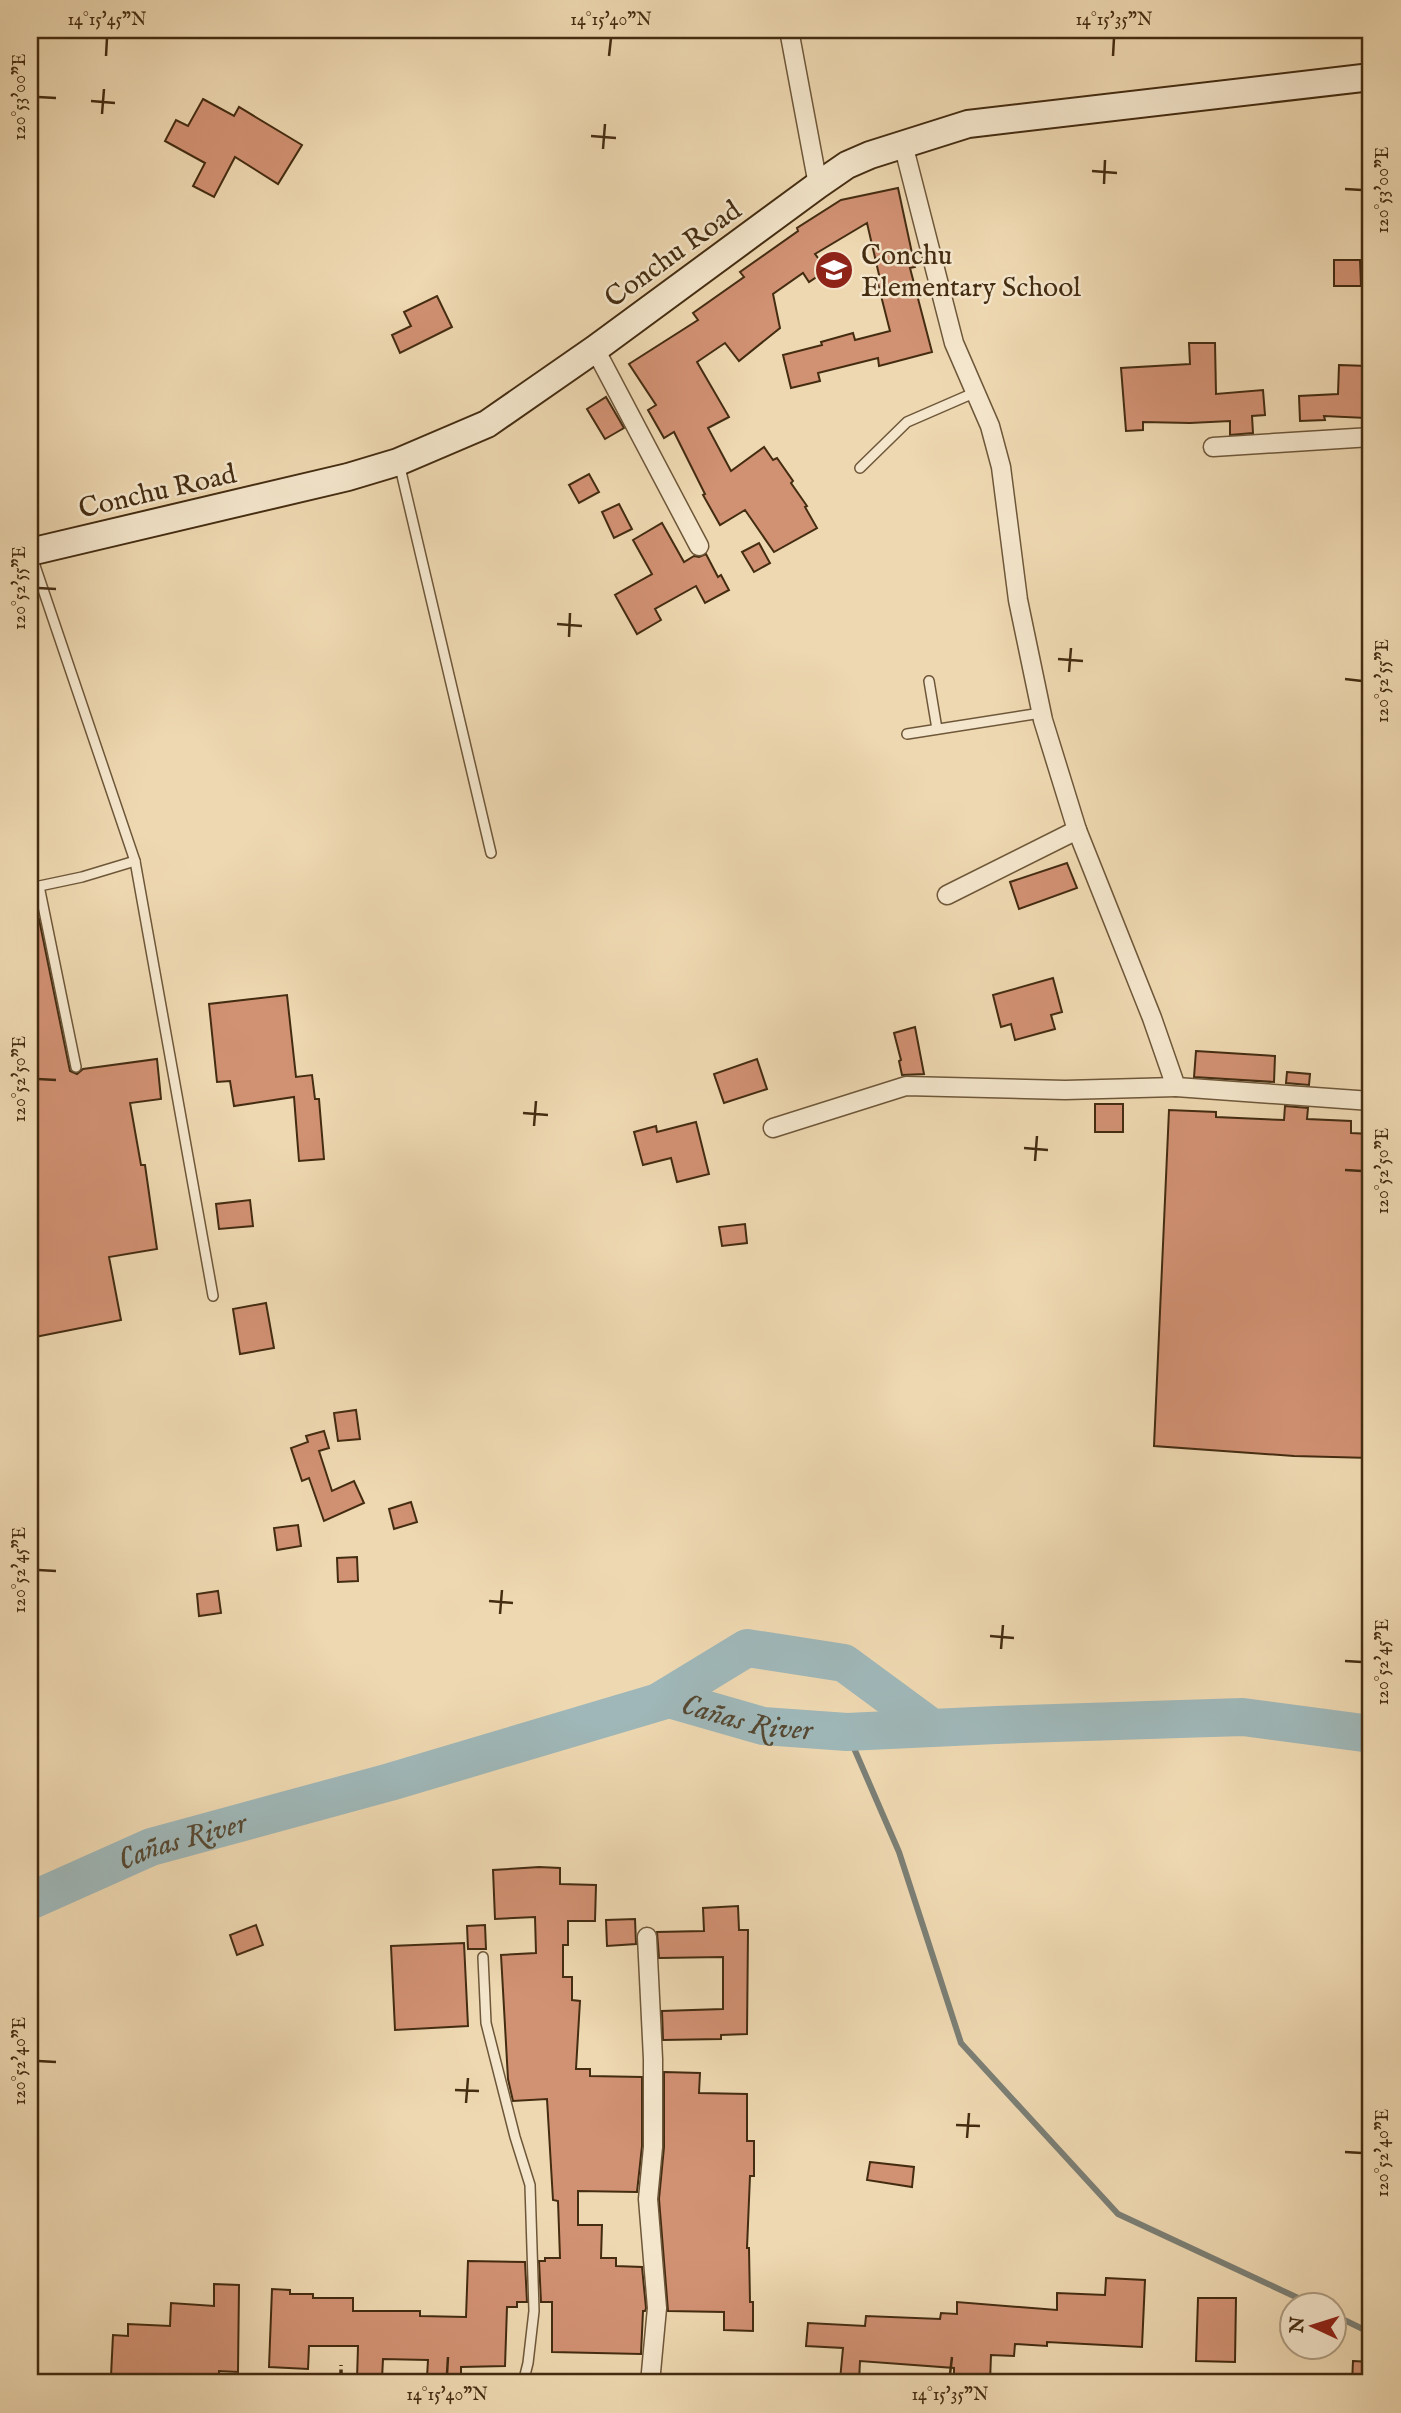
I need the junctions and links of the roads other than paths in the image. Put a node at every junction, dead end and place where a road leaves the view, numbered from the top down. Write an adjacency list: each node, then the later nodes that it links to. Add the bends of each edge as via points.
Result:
1 (789, 30): 4 (street)
2 (1371, 77): 3 (main road, Conchu Road, via 968,124)
3 (903, 144): 4 (main road, Conchu Road, via 847,166); 6 (street, via 954,343)
4 (818, 185): 5 (main road, Conchu Road)
5 (595, 349): 9 (main road, Conchu Road, via 487,424); 11 (street)
6 (976, 392): 10 (lane, via 907,422); 14 (street, via 1001,467 1018,600)
7 (1371, 437): 8 (street)
8 (1213, 447)
9 (398, 462): 12 (main road, Conchu Road); 18 (lane)
10 (860, 468)
11 (699, 546)
12 (30, 552): 19 (lane)
13 (929, 681): 15 (lane)
14 (1041, 713): 15 (lane); 17 (street)
15 (937, 729): 16 (lane)
16 (907, 734)
17 (1077, 830): 21 (street); 23 (street)
18 (491, 853)
19 (135, 861): 20 (lane); 26 (lane)
20 (34, 887): 22 (lane)
21 (947, 895)
22 (76, 1067)
23 (1176, 1087): 24 (street); 25 (street, via 1065,1090 922,1084)
24 (1371, 1101)
25 (773, 1128)
26 (213, 1296)
27 (647, 1937): 30 (street, via 653,2059 648,2199 657,2308)
28 (483, 1957): 29 (lane, via 486,2023 530,2185 534,2311)
29 (523, 2383)
30 (650, 2383)

